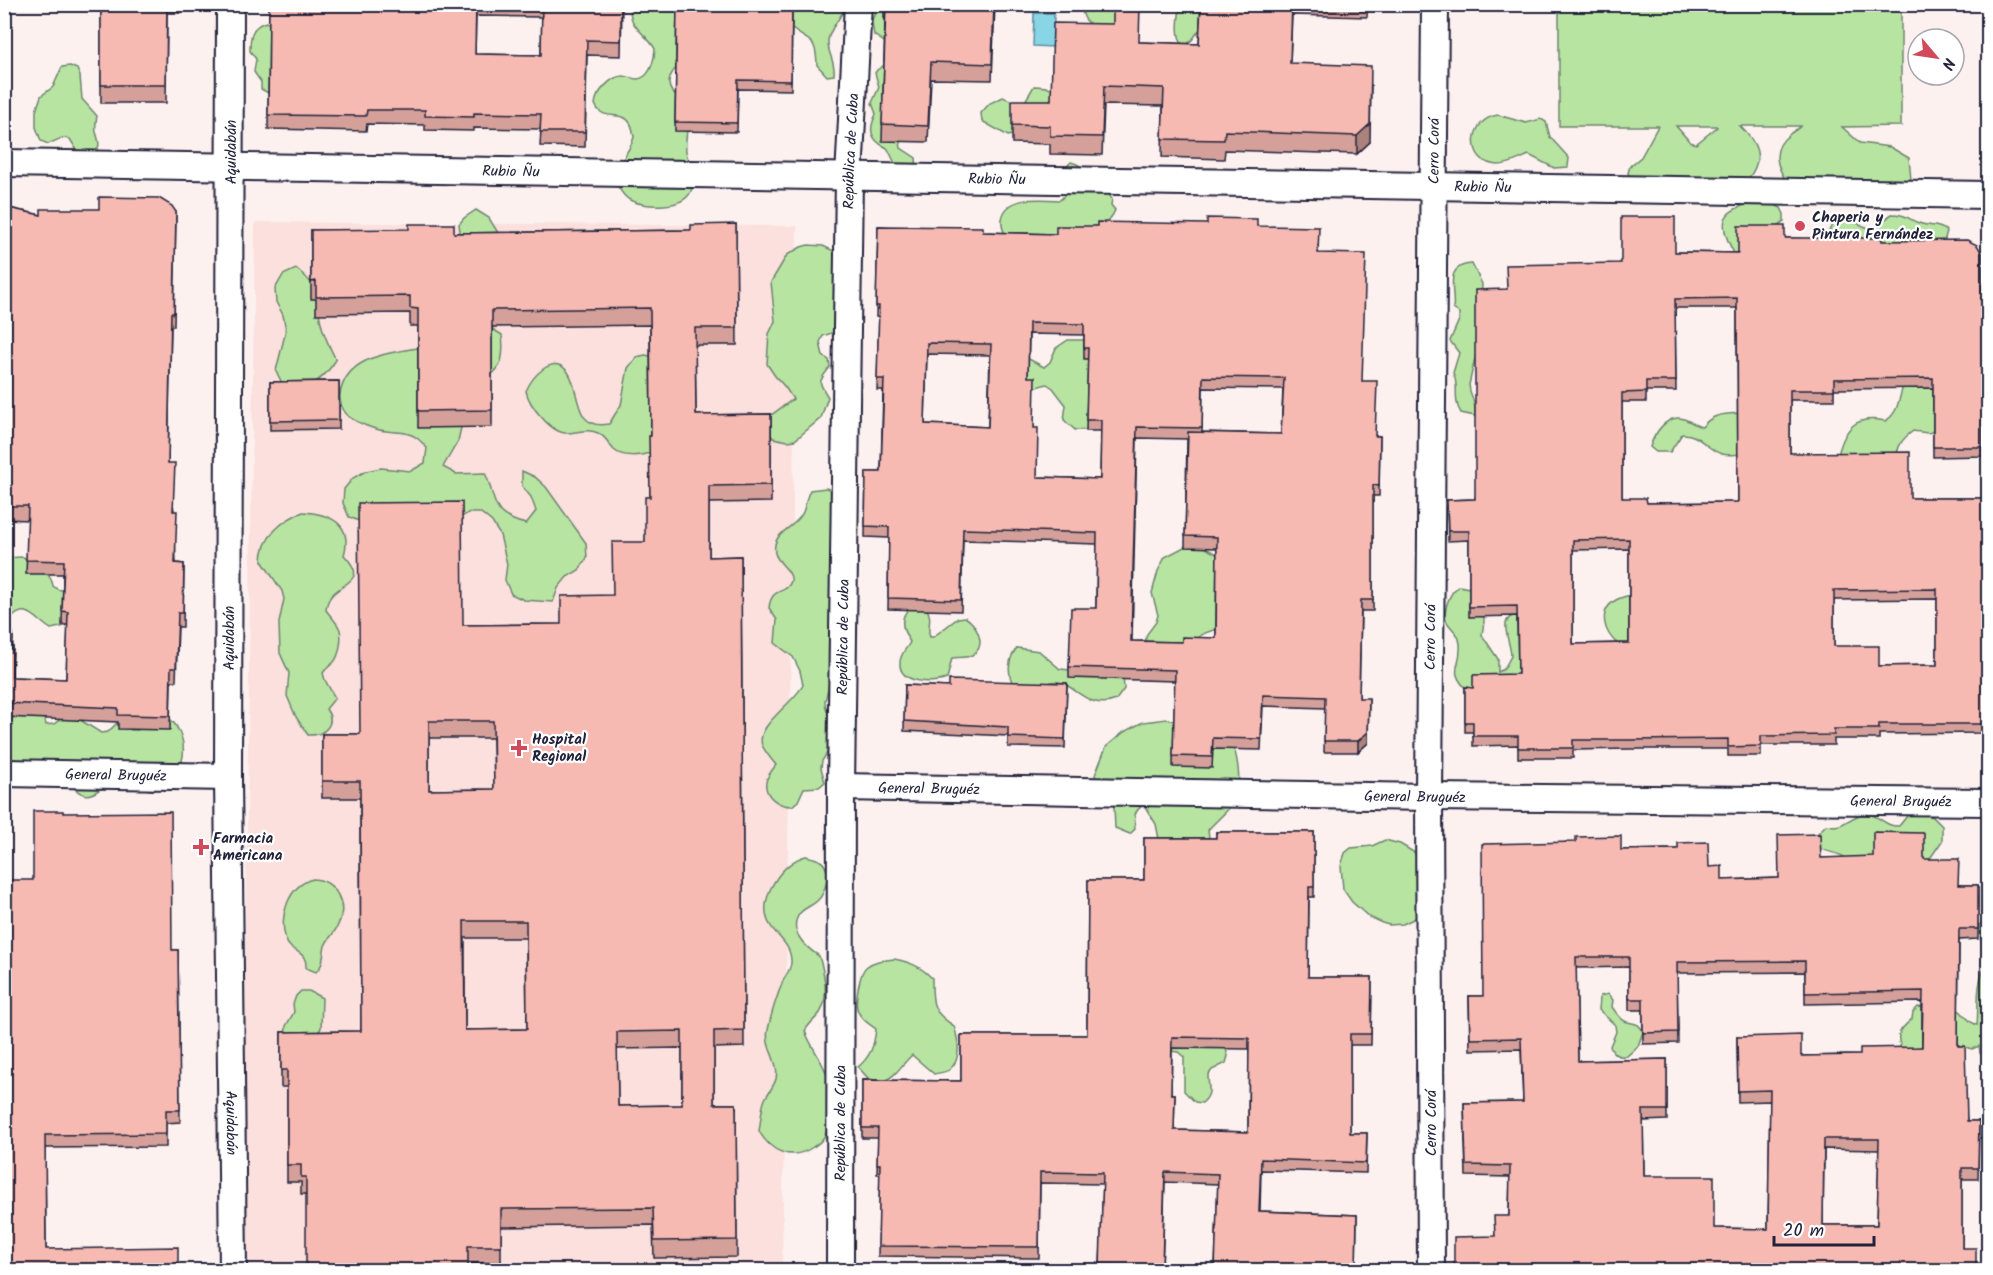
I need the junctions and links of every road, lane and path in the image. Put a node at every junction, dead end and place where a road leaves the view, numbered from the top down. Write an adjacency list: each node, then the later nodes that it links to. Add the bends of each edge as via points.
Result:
1 (231, 4): 5 (street, Aquidabán)
2 (858, 4): 6 (street, República de Cuba)
3 (1435, 4): 7 (street, Cerro Corá)
4 (4, 163): 5 (street, Rubio Ñu)
5 (231, 168): 6 (street, Rubio Ñu); 10 (street, Aquidabán)
6 (849, 177): 7 (street, Rubio Ñu); 11 (street, República de Cuba)
7 (1434, 187): 8 (street, Rubio Ñu); 12 (street, Cerro Corá)
8 (1989, 195)
9 (4, 772): 10 (street, General Bruguéz)
10 (228, 777): 14 (street, Aquidabán)
11 (841, 787): 12 (street, General Bruguéz); 15 (street, República de Cuba)
12 (1429, 797): 13 (street, General Bruguéz); 16 (street, Cerro Corá)
13 (1989, 802)
14 (233, 1270)
15 (840, 1270)
16 (1431, 1270)

